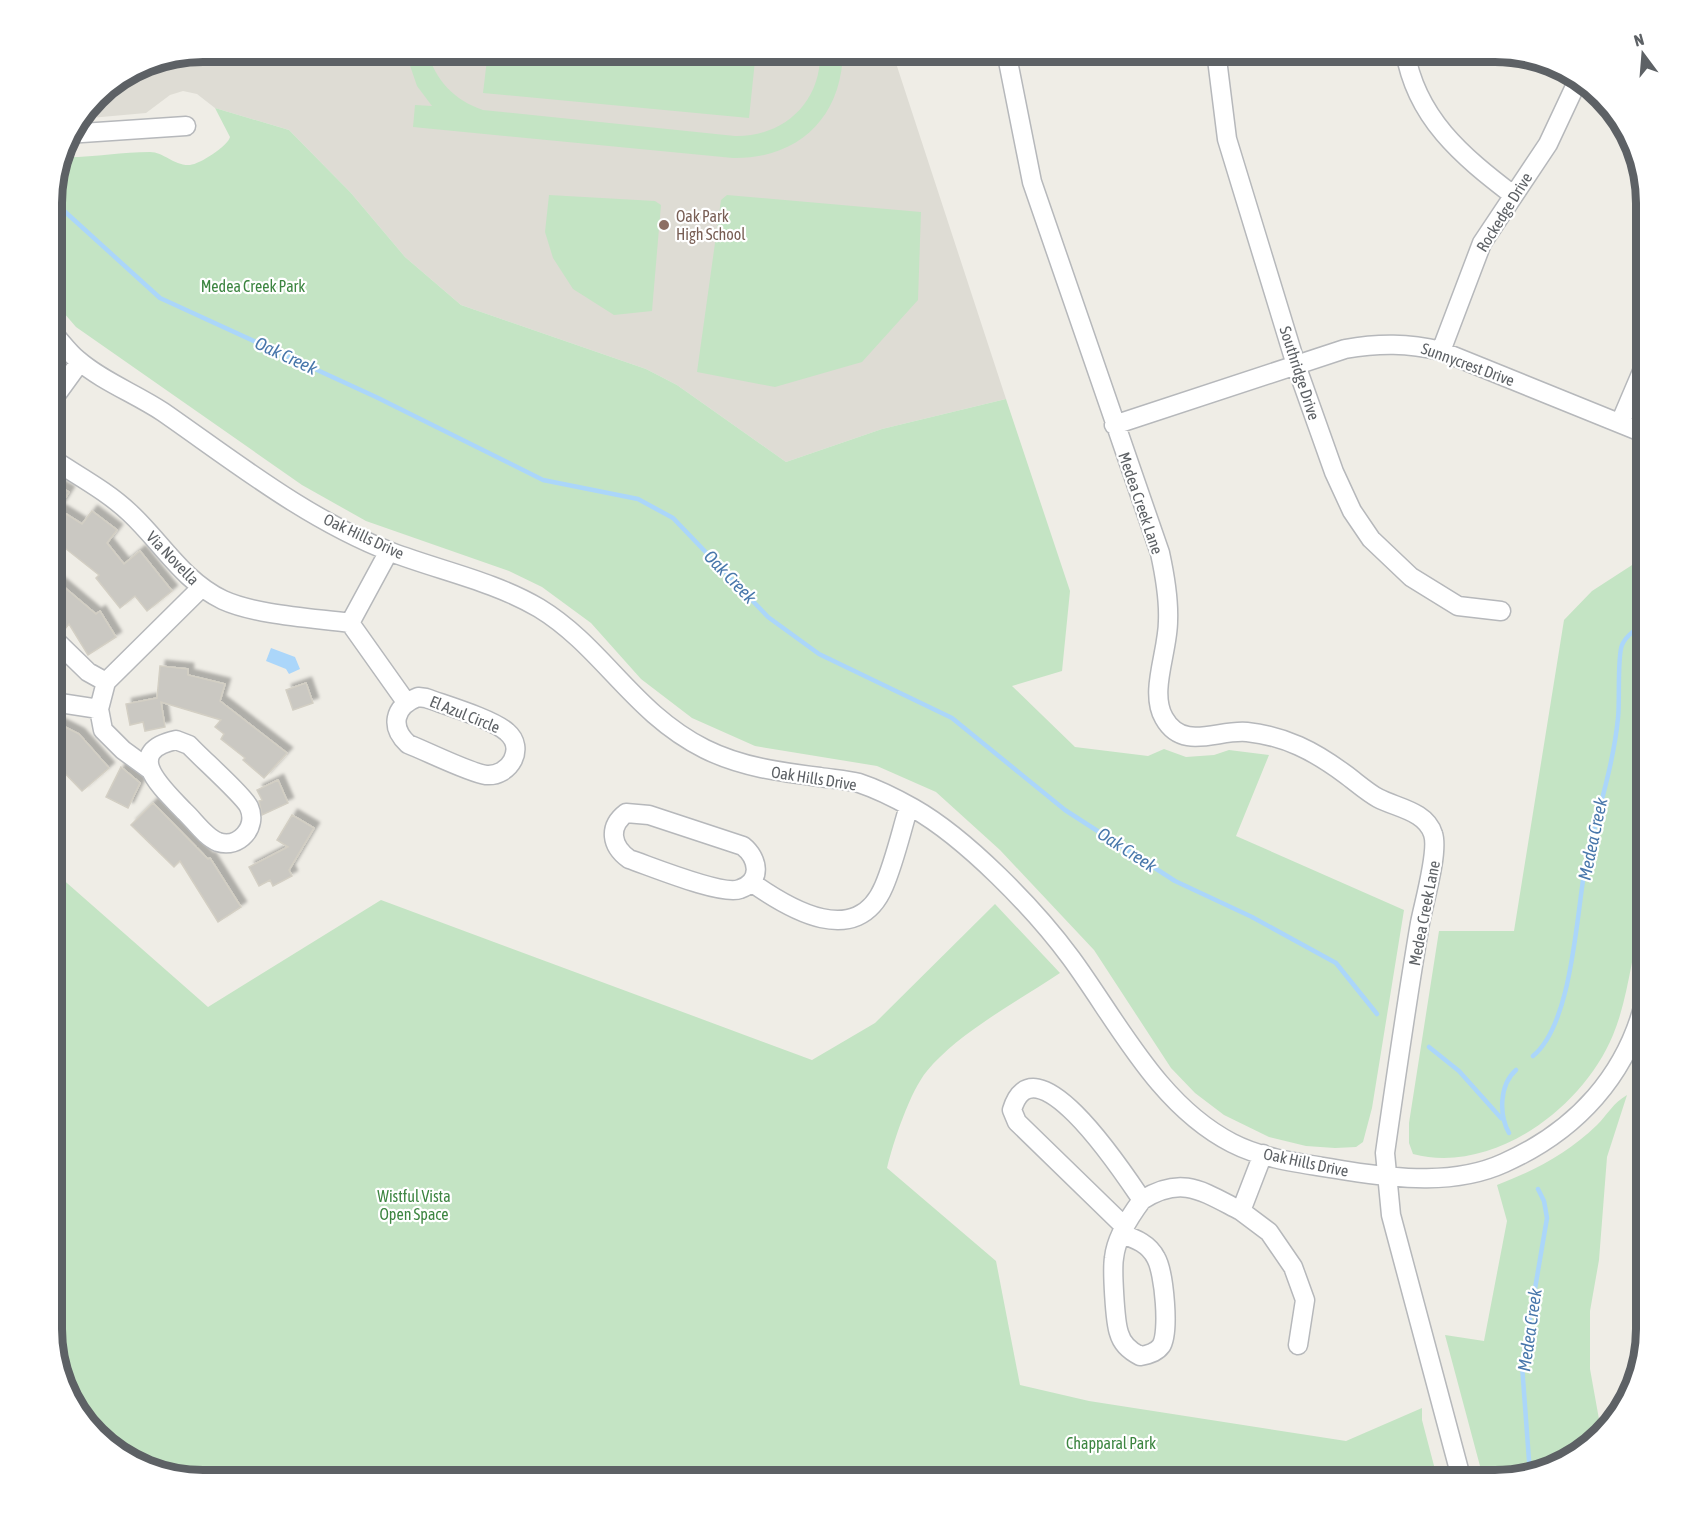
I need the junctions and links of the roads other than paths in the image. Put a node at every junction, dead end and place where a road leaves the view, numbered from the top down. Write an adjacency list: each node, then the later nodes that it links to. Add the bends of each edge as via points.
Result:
1 (1007, 62): 15 (street, Medea Creek Lane, via 1032,182)
2 (1217, 62): 11 (street, Southridge Drive, via 1227,139)
3 (1408, 62): 7 (street, via 1413,83 1431,118 1455,149)
4 (1575, 87): 7 (street, Rockedge Drive, via 1548,144)
5 (186, 126): 6 (street)
6 (79, 134)
7 (1513, 195): 9 (street, Rockedge Drive, via 1482,243)
8 (62, 343): 10 (street, Oak Hills Drive)
9 (1441, 351): 11 (street, Sunnycrest Drive, via 1413,344 1376,344); 14 (street, Sunnycrest Drive)
10 (80, 362): 12 (street); 18 (street, Oak Hills Drive, via 142,398 299,505)
11 (1296, 365): 15 (street, Sunnycrest Drive); 20 (street, Southridge Drive, via 1334,472 1352,511 1371,539 1411,577 1458,606)
12 (62, 387)
13 (1635, 387): 14 (street)
14 (1620, 423): 16 (street, Sunnycrest Drive)
15 (1114, 425): 32 (street, Medea Creek Lane, via 1166,580 1168,622 1164,665 1156,694 1165,721 1194,738 1245,732 1293,742 1320,756 1377,798 1420,815 1433,833 1436,853 1416,950 1385,1153)
16 (1635, 429)
17 (62, 465): 19 (street, Via Novella, via 112,497)
18 (388, 551): 21 (street); 28 (street, Oak Hills Drive, via 494,586 541,609 579,639 655,717 707,750 764,769 858,783)
19 (201, 588): 21 (street, Via Novella, via 247,608); 23 (street)
20 (1500, 611)
21 (350, 623): 24 (street, El Azul Circle)
22 (62, 647): 23 (street, via 88,672)
23 (106, 682): 26 (street)
24 (406, 702): 24 (street, El Azul Circle, via 397,712 395,725 408,744 485,775 501,773 513,761 514,741 501,728 426,698)
25 (62, 703): 26 (street)
26 (99, 709): 27 (street, via 103,729)
27 (149, 769): 27 (street, via 155,782 212,839 229,843 247,833 252,821 249,806 189,745 176,740 160,743 152,753)
28 (909, 806): 29 (street, via 884,887 858,914 835,921 815,918 779,903); 31 (street, Oak Hills Drive, via 970,849 1047,928 1169,1094 1194,1118 1233,1144)
29 (751, 882): 29 (street, via 756,862 743,846 649,815 626,813 615,826 615,845 629,859 717,888 739,890)
30 (1636, 1031): 32 (street, Oak Hills Drive, via 1613,1076 1571,1122 1541,1145 1496,1167 1469,1174 1440,1178)
31 (1263, 1154): 32 (street, Oak Hills Drive); 34 (street)
32 (1385, 1176): 37 (street, Medea Creek Lane, via 1391,1215)
33 (1142, 1200): 34 (street, via 1160,1188 1180,1185 1204,1191); 35 (street); 35 (street, via 1109,1149 1049,1090 1035,1086 1016,1096 1012,1110 1017,1122)
34 (1241, 1211): 36 (street, via 1269,1232 1293,1267 1305,1300)
35 (1124, 1230): 35 (street, via 1114,1259 1118,1332 1130,1351 1140,1356 1160,1347 1166,1331 1161,1269 1148,1247)
36 (1298, 1345)
37 (1459, 1471)

